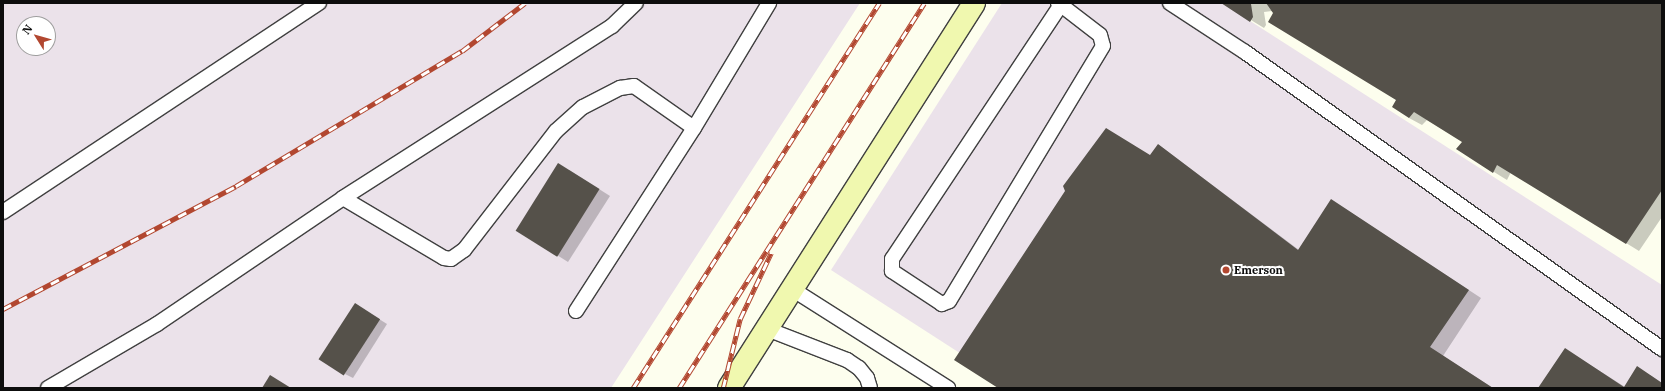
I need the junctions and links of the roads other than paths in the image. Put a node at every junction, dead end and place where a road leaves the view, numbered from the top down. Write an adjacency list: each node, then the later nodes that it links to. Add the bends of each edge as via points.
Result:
1 (319, 3): 9 (lane)
2 (636, 3): 8 (lane, via 612,26)
3 (769, 3): 7 (lane)
4 (974, 3): 10 (street)
5 (1170, 3): 13 (lane, via 1245,52)
6 (1060, 4): 6 (lane, via 1100,35 1104,46 949,301 942,304 892,271 892,259)
7 (694, 128): 8 (lane, via 634,86 620,88 583,107 556,131 464,250 451,259 444,258); 11 (lane)
8 (343, 198): 14 (lane, via 157,324)
9 (3, 212)
10 (792, 290): 12 (street); 17 (lane)
11 (576, 311)
12 (767, 329): 15 (street); 16 (lane, via 848,360 867,378)
13 (1662, 349)
14 (48, 388)
15 (729, 388)
16 (870, 388)
17 (948, 388)

